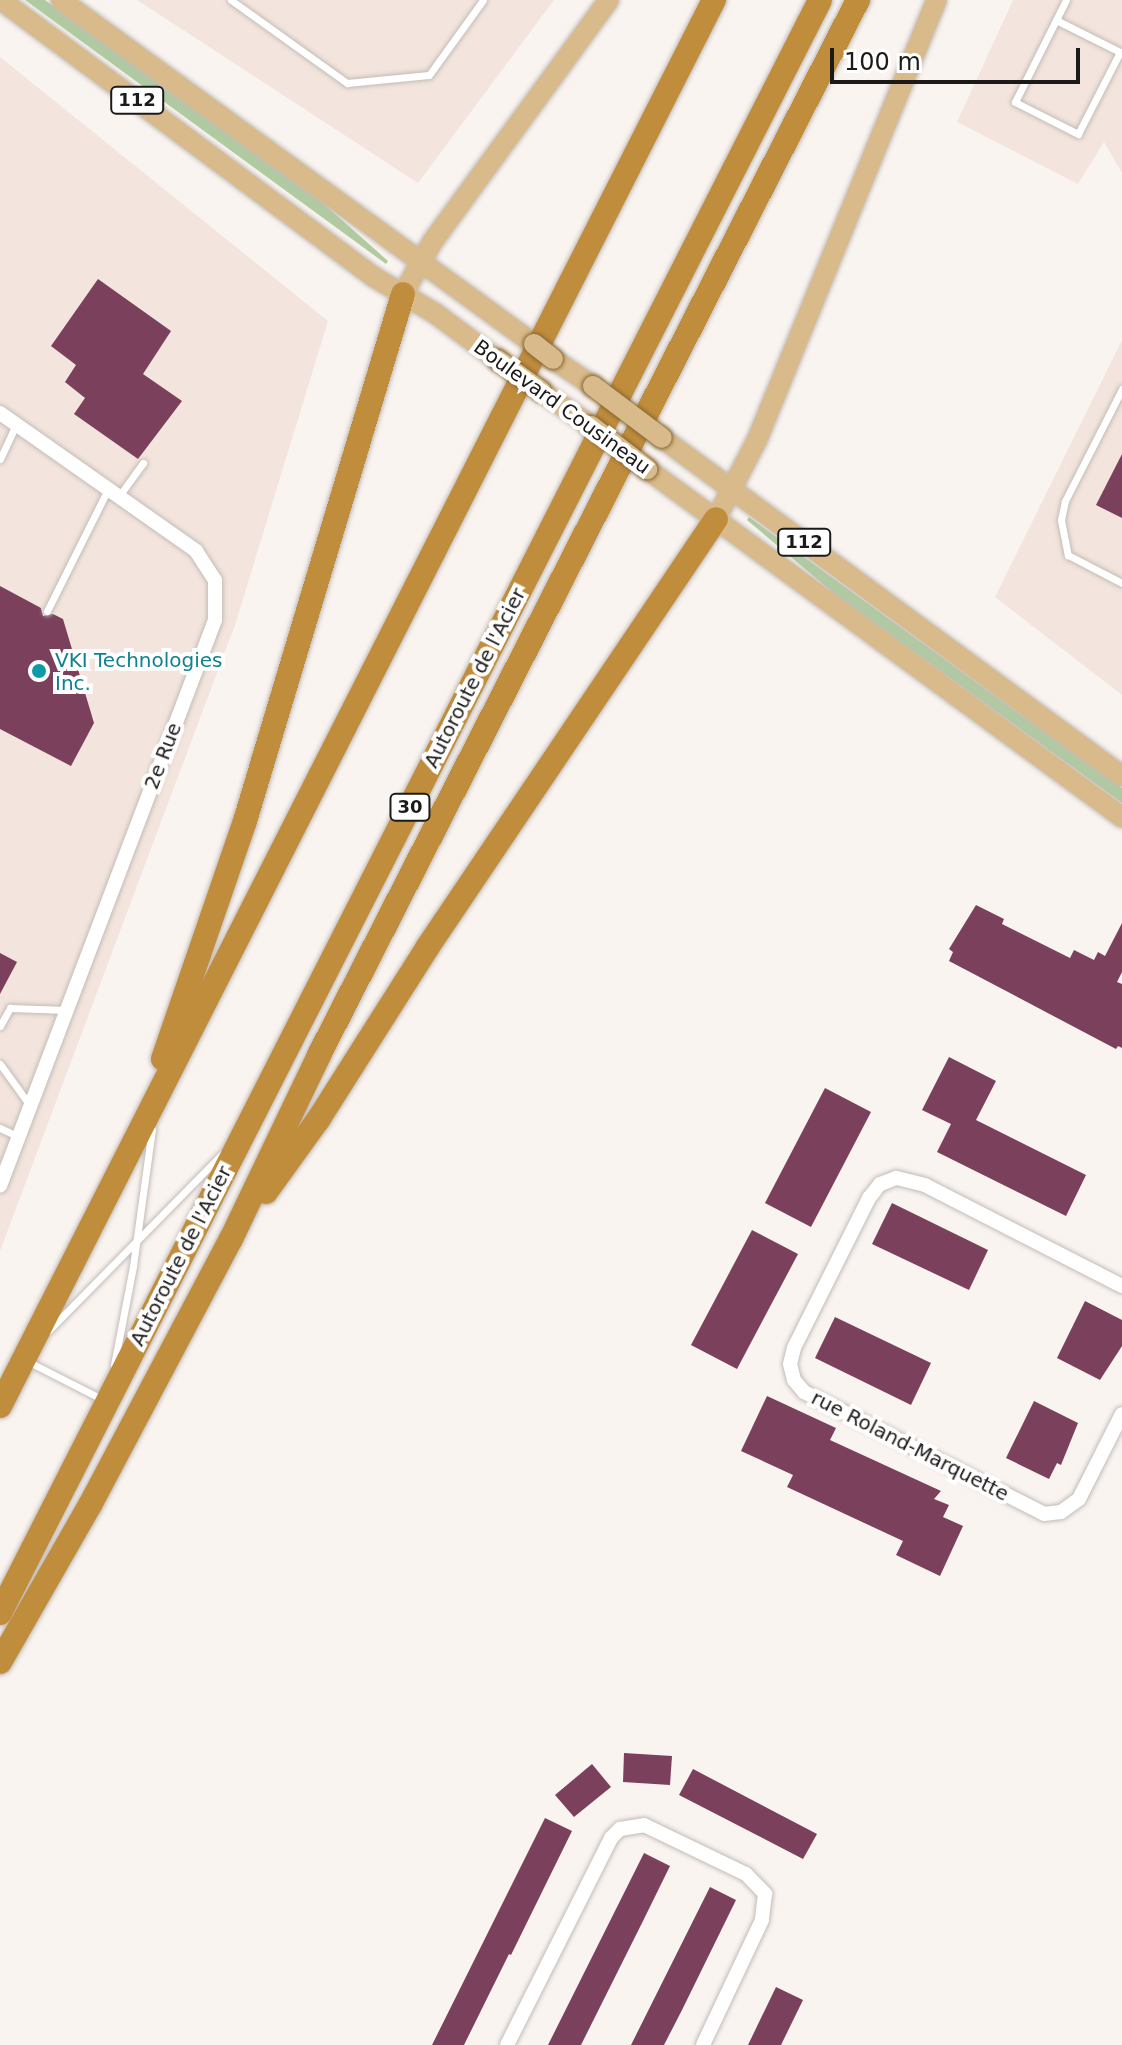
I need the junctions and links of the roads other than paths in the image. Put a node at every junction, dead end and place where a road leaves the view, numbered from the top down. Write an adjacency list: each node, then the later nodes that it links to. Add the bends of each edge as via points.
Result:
1 (1, 0): 14 (main road, Boulevard Cousineau / 112)
2 (61, 0): 13 (main road, Boulevard Cousineau / 112)
3 (231, 0): 4 (lane, via 347,83 429,75)
4 (483, 0)
5 (609, 0): 13 (main road)
6 (714, 0): 31 (highway)
7 (820, 0): 34 (highway, Autoroute de l'Acier / 30)
8 (858, 0): 38 (highway, via 319,1055)
9 (937, 0): 20 (main road)
10 (1066, 0): 11 (lane)
11 (1056, 20): 12 (lane); 12 (lane, via 1015,102 1078,134)
12 (1121, 52)
13 (420, 261): 14 (main road); 20 (main road, Boulevard Cousineau / 112, bridge)
14 (403, 294): 22 (main road, Boulevard Cousineau / 112, bridge); 29 (highway, via 249,807)
15 (1122, 389): 23 (lane, via 1065,501 1061,520 1068,555)
16 (0, 413): 17 (street, 2e Rue)
17 (16, 424): 18 (lane); 21 (street, 2e Rue)
18 (0, 459)
19 (143, 463): 21 (lane)
20 (734, 490): 22 (main road); 25 (main road, Boulevard Cousineau / 112)
21 (113, 492): 24 (lane); 27 (street, 2e Rue, via 196,551 215,580 215,620)
22 (716, 519): 26 (main road, Boulevard Cousineau / 112); 38 (highway, via 427,948 318,1120)
23 (1122, 583)
24 (47, 611)
25 (1119, 771)
26 (1122, 817)
27 (67, 1010): 28 (lane, via 10,1008); 32 (street, 2e Rue)
28 (0, 1026)
29 (163, 1059): 31 (lane); 36 (highway)
30 (0, 1064): 32 (lane)
31 (157, 1097): 36 (highway); 39 (lane)
32 (30, 1106): 35 (street, 2e Rue)
33 (0, 1128): 35 (lane)
34 (246, 1128): 39 (lane); 42 (highway, Autoroute de l'Acier / 30)
35 (19, 1137): 37 (street, 2e Rue)
36 (134, 1145): 41 (highway)
37 (0, 1186)
38 (231, 1239): 46 (highway)
39 (137, 1241): 41 (lane); 42 (lane)
40 (1122, 1286): 44 (street, rue Roland-Marquette, via 918,1182 896,1178 872,1193 790,1364 804,1392 1044,1514 1061,1512 1079,1499)
41 (24, 1359): 42 (lane); 43 (highway)
42 (107, 1401): 45 (highway, Autoroute de l'Acier / 30)
43 (0, 1406)
44 (1122, 1414)
45 (0, 1613)
46 (0, 1662)
47 (507, 2045): 48 (street, via 611,1838 620,1829 644,1825 746,1874 765,1894 762,1920)
48 (703, 2045)

